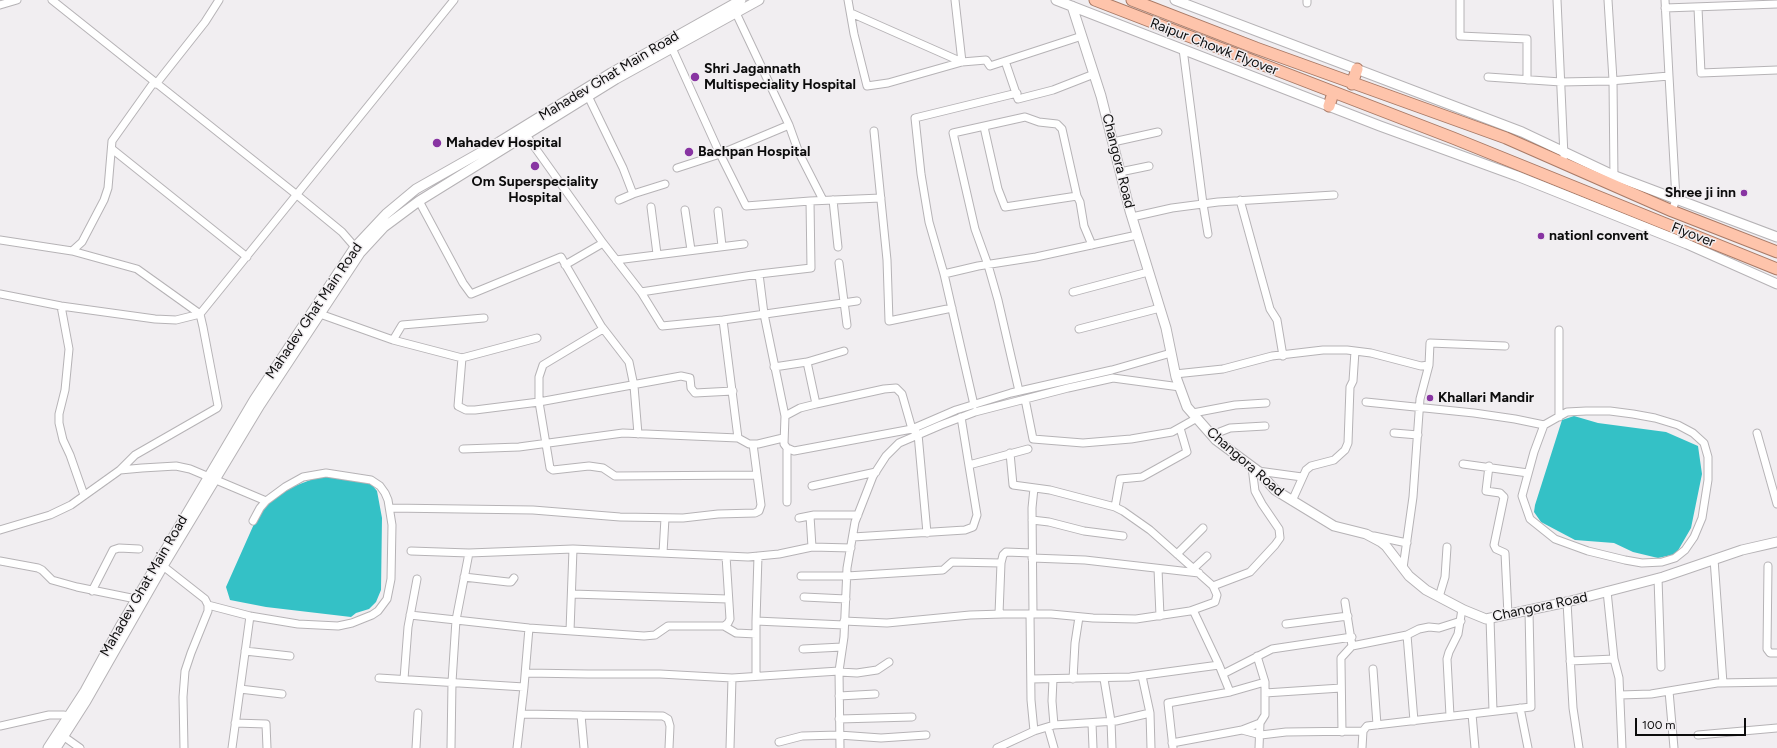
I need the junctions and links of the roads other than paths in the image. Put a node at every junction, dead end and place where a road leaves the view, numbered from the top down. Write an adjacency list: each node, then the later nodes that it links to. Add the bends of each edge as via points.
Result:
1 (17, 0): 19 (street)
2 (52, 0): 38 (street)
3 (220, 0): 38 (street, via 206,22)
4 (454, 0): 59 (street)
5 (741, 0): 85 (street, Mahadev Ghat Main Road, via 611,73 500,142 416,189 386,214)
6 (759, 0): 23 (street)
7 (848, 0): 24 (street)
8 (1056, 0): 20 (street)
9 (1095, 0): 41 (highway, Raipur Chowk Flyover)
10 (1132, 0): 39 (highway, Raipur Chowk Flyover)
11 (1175, 0): 30 (street)
12 (1460, 0): 35 (street, via 1460,36 1527,39)
13 (1557, 0): 37 (street)
14 (1608, 0): 36 (street)
15 (1665, 0): 21 (street)
16 (952, 1): 29 (street)
17 (1752, 3): 18 (street); 22 (street)
18 (1777, 4)
19 (0, 5)
20 (1072, 6): 25 (street, Changora Road); 27 (street)
21 (1665, 8): 22 (street); 33 (street)
22 (1698, 8): 31 (street, via 1701,73)
23 (736, 13): 26 (street); 44 (street)
24 (850, 13): 29 (street); 29 (street, via 867,86 888,83)
25 (1082, 36): 28 (street); 32 (street, Changora Road)
26 (672, 48): 42 (street); 51 (street)
27 (1183, 49): 43 (street); 70 (street)
28 (1005, 61): 29 (street, via 990,66 986,60); 40 (street)
29 (962, 62)
30 (1357, 69): 39 (highway); 52 (street, via 1522,132)
31 (1777, 70)
32 (1094, 74): 40 (street, via 1053,90 1018,99); 49 (street, Changora Road)
33 (1669, 76): 36 (street); 67 (street)
34 (1488, 77): 35 (street)
35 (1526, 80): 37 (street)
36 (1613, 80): 37 (street); 56 (street)
37 (1560, 82): 52 (street)
38 (155, 83): 50 (street, via 116,134 112,141); 59 (street)
39 (1352, 84): 52 (highway, Raipur Chowk Flyover)
40 (1016, 93): 99 (street, via 915,118 929,222)
41 (1333, 93): 43 (highway); 71 (highway, Raipur Chowk Flyover, via 1453,138)
42 (588, 96): 48 (street); 58 (street)
43 (1329, 106): 71 (street, via 1517,176)
44 (789, 125): 51 (street); 64 (street, via 799,153)
45 (984, 127): 61 (street, via 1025,117 1057,124 1062,129); 61 (street, via 998,189 1005,207); 95 (street, via 953,133 975,229)
46 (874, 131): 62 (street)
47 (1158, 132): 49 (street)
48 (526, 135): 68 (street); 81 (street)
49 (1113, 142): 55 (street, Changora Road)
50 (112, 149): 88 (street, via 108,188 104,200 82,242); 91 (street)
51 (720, 154): 54 (street); 69 (street, via 746,206)
52 (1564, 157): 56 (highway, Flyover)
53 (1149, 166): 55 (street)
54 (678, 168)
55 (1120, 172): 76 (street, Changora Road)
56 (1614, 180): 67 (street); 75 (highway, Flyover)
57 (665, 184): 58 (street)
58 (633, 194): 63 (street)
59 (297, 195): 85 (street, via 342,232); 91 (street)
60 (1334, 195): 66 (street)
61 (1077, 196): 83 (street, via 1084,226)
62 (881, 198): 65 (street); 107 (street, via 889,321)
63 (619, 200)
64 (823, 200): 65 (street); 69 (street)
65 (833, 200): 86 (street)
66 (1240, 200): 70 (street); 124 (street, via 1270,309 1277,320)
67 (1676, 200): 75 (street); 79 (street)
68 (419, 201): 94 (street, via 463,283 472,294 561,257); 110 (street, via 384,227 360,253)
69 (810, 201): 98 (street, via 811,268)
70 (1203, 204): 76 (street); 77 (street)
71 (1606, 206): 96 (highway, Flyover, via 1680,229); 100 (street)
72 (651, 207): 90 (street)
73 (685, 210): 87 (street)
74 (718, 211): 84 (street)
75 (1672, 211): 89 (highway, Flyover)
76 (1132, 217): 78 (street, Changora Road)
77 (1208, 234)
78 (1137, 235): 83 (street); 97 (street, Changora Road)
79 (1777, 237)
80 (0, 240): 88 (street)
81 (603, 243): 92 (street); 94 (street)
82 (744, 244): 84 (street)
83 (1092, 245): 95 (street)
84 (722, 246): 87 (street)
85 (355, 247): 171 (street, Mahadev Ghat Main Road, via 254,400)
86 (838, 247)
87 (691, 250): 90 (street)
88 (72, 251): 109 (street, via 137,269)
89 (1777, 252)
90 (657, 254): 92 (street)
91 (247, 257): 109 (street)
92 (616, 260): 101 (street)
93 (839, 263): 105 (street)
94 (565, 264): 115 (street)
95 (988, 265): 99 (street); 133 (street)
96 (1777, 269)
97 (1148, 272): 102 (street); 108 (street, Changora Road)
98 (759, 274): 101 (street); 111 (street)
99 (944, 274): 107 (street)
100 (1777, 284)
101 (641, 292): 113 (street, via 662,326)
102 (1073, 292)
103 (0, 294): 106 (street)
104 (857, 301): 105 (street)
105 (844, 302): 111 (street); 114 (street)
106 (61, 306): 109 (street, via 155,320 176,320); 174 (street, via 69,349 59,423)
107 (952, 308): 139 (street)
108 (1160, 308): 116 (street); 123 (street, Changora Road)
109 (200, 314): 166 (street, via 217,408 135,454)
110 (320, 314): 119 (street); 171 (street)
111 (764, 314): 113 (street); 128 (street)
112 (484, 318): 119 (street, via 402,324)
113 (724, 320): 132 (street)
114 (847, 325)
115 (602, 327): 130 (street, via 628,362); 135 (street, via 603,329 543,365 539,377)
116 (1080, 329)
117 (1559, 330): 144 (street)
118 (537, 338): 125 (street)
119 (393, 340): 125 (street)
120 (1504, 346): 127 (street, via 1430,343)
121 (844, 351): 126 (street)
122 (1355, 351): 124 (street, via 1323,350); 127 (street, via 1421,366); 170 (street, via 1353,381 1350,388 1348,442 1345,450 1334,460 1311,466)
123 (1171, 353): 129 (street, Changora Road); 133 (street, via 1112,370)
124 (1283, 356): 129 (street, via 1272,356 1223,369)
125 (462, 358): 135 (street, via 458,406 466,410 475,410)
126 (807, 362): 128 (street); 138 (street)
127 (1429, 365): 140 (street)
128 (774, 367): 141 (street)
129 (1175, 374): 131 (street, Changora Road)
130 (634, 386): 132 (street, via 681,376 690,378 691,388 695,393); 135 (street); 151 (street)
131 (1180, 387): 134 (street, via 1113,378); 142 (street, Changora Road, via 1188,407)
132 (733, 391): 154 (street)
133 (1019, 391): 139 (street)
134 (1025, 399): 143 (street); 147 (street, via 1033,439 1083,443 1130,439 1172,432)
135 (539, 402): 156 (street)
136 (1366, 402): 140 (street)
137 (1266, 403): 142 (street, via 1235,405)
138 (816, 404): 141 (street, via 800,408); 148 (street, via 896,388 902,394)
139 (974, 405): 148 (street, via 956,410)
140 (1420, 407): 145 (street); 153 (street)
141 (785, 416): 155 (street)
142 (1195, 416): 147 (street); 152 (street, Changora Road)
143 (961, 417): 148 (street); 163 (street)
144 (1559, 418): 145 (street); 208 (street, via 1567,412 1610,411 1633,414 1678,425 1693,432 1704,443 1708,457 1708,480 1702,518 1685,550)
145 (1544, 425): 168 (street)
146 (1266, 426): 152 (street, via 1230,428)
147 (1180, 428): 179 (street, via 1187,452 1142,477 1120,479)
148 (915, 431): 158 (street, via 870,436 807,450 794,451); 167 (street, via 886,456); 189 (street)
149 (1394, 433): 153 (street)
150 (1757, 433): 178 (street)
151 (638, 434): 154 (street); 156 (street, via 623,433)
152 (1212, 435): 165 (street, Changora Road)
153 (1418, 435): 194 (street)
154 (738, 438): 157 (street)
155 (783, 438): 157 (street); 158 (street)
156 (545, 444): 159 (street, via 519,448); 169 (street, via 550,468 553,470 589,466 603,468 615,476)
157 (753, 444): 169 (street)
158 (787, 448): 177 (street)
159 (463, 449)
160 (1028, 449): 161 (street)
161 (1010, 453): 163 (street); 173 (street, via 1013,485)
162 (1463, 464): 164 (street)
163 (969, 465): 189 (street, via 977,515 974,527)
164 (1489, 466): 168 (street); 241 (street, via 1486,491 1500,493 1504,498 1494,546 1505,553)
165 (1255, 469): 170 (street); 176 (street, Changora Road, via 1276,490); 224 (street, via 1255,491 1279,529 1280,538 1250,572)
166 (120, 470): 171 (street, via 176,466); 174 (street)
167 (876, 472): 172 (street); 181 (street)
168 (1528, 473): 208 (street, via 1522,496 1530,519 1555,539 1588,551 1642,563)
169 (756, 475): 183 (street, via 761,505 755,513)
170 (1302, 477): 176 (street)
171 (212, 478): 175 (street); 212 (street); 230 (street, Mahadev Ghat Main Road)
172 (812, 486)
173 (1034, 488): 179 (street); 185 (street)
174 (84, 496): 188 (street, via 50,515)
175 (266, 501): 180 (street, via 303,477 326,473 371,480 385,493); 186 (street)
176 (1292, 501): 190 (street, Changora Road, via 1334,526)
177 (787, 502)
178 (1777, 504)
179 (1116, 507): 203 (street, via 1150,530)
180 (390, 508): 183 (street, via 533,510 580,515); 242 (street, via 390,589 387,599 378,611 352,623 338,626 298,624)
181 (858, 515): 182 (street); 192 (street)
182 (810, 516): 184 (street); 195 (street)
183 (665, 518): 202 (street)
184 (799, 518)
185 (1032, 520): 191 (street); 206 (street)
186 (253, 521)
187 (1203, 528): 203 (street)
188 (0, 530)
189 (927, 533): 192 (street)
190 (1366, 534): 194 (street); 214 (street, Changora Road, via 1386,546)
191 (1124, 536)
192 (852, 537): 197 (street)
193 (1777, 542): 209 (street, Changora Road)
194 (1407, 543): 214 (street)
195 (812, 547): 197 (street); 205 (street)
196 (1448, 547): 229 (street, via 1446,577)
197 (850, 548): 219 (street)
198 (139, 549): 225 (street, via 113,550)
199 (573, 549): 201 (street); 202 (street); 227 (street)
200 (411, 551): 201 (street)
201 (469, 553): 220 (street)
202 (663, 553): 204 (street)
203 (1177, 554): 216 (street)
204 (726, 556): 205 (street); 231 (street)
205 (758, 556): 249 (street)
206 (1032, 556): 211 (street, via 1006,552); 215 (street); 240 (street)
207 (1207, 556): 216 (street)
208 (1671, 559): 217 (street)
209 (1714, 559): 217 (street, Changora Road); 287 (street)
210 (0, 560): 225 (street, via 38,568 52,580)
211 (1001, 563): 219 (street, via 952,562 944,570); 239 (street)
212 (163, 566): 235 (street, via 205,599); 307 (street)
213 (1768, 566): 263 (street, via 1766,644 1768,651)
214 (1403, 568): 229 (street, Changora Road, via 1416,582)
215 (1158, 569): 216 (street); 244 (street)
216 (1196, 571): 224 (street)
217 (1675, 572): 222 (street, Changora Road)
218 (801, 576): 219 (street)
219 (847, 576): 232 (street)
220 (464, 577): 221 (street, via 508,582); 248 (street)
221 (514, 578)
222 (1658, 578): 226 (street, Changora Road); 270 (street)
223 (417, 579): 243 (street)
224 (1213, 586): 237 (street, via 1217,595 1215,602)
225 (92, 591): 230 (street)
226 (1607, 591): 234 (street, Changora Road); 266 (street)
227 (572, 594): 231 (street); 255 (street)
228 (804, 597): 232 (street)
229 (1439, 597): 236 (street, Changora Road)
230 (136, 599): 307 (street, Mahadev Ghat Main Road)
231 (728, 599): 253 (street, via 730,619)
232 (846, 599): 251 (street)
233 (1345, 602): 245 (street)
234 (1567, 602): 238 (street, Changora Road); 267 (street)
235 (208, 605): 242 (street); 332 (street, via 185,671)
236 (1462, 609): 247 (street, Changora Road, via 1486,619); 250 (street)
237 (1193, 610): 244 (street); 269 (street)
238 (1529, 611): 241 (street, Changora Road); 298 (street, via 1531,707)
239 (999, 614): 240 (street); 251 (street)
240 (1031, 614): 246 (street); 280 (street)
241 (1508, 615): 247 (street, Changora Road)
242 (250, 616): 262 (street)
243 (410, 616): 248 (street); 279 (street)
244 (1160, 616): 246 (street, via 1136,619)
245 (1348, 616): 252 (street); 258 (street)
246 (1079, 617): 282 (street, via 1074,643)
247 (1490, 618): 299 (street)
248 (456, 620): 254 (street); 284 (street)
249 (756, 621): 251 (street); 256 (street)
250 (1461, 621): 257 (street, via 1440,628 1419,629); 305 (street, via 1447,659)
251 (844, 623): 260 (street)
252 (1286, 624)
253 (724, 626): 255 (street, via 668,626 655,635 644,636); 256 (street, via 736,633)
254 (529, 628): 255 (street); 273 (street)
255 (570, 631)
256 (756, 634): 275 (street)
257 (1407, 635): 259 (street); 310 (street)
258 (1352, 637): 259 (street); 265 (street, via 1272,649)
259 (1352, 646): 289 (street, via 1341,658)
260 (842, 647): 261 (street); 272 (street)
261 (803, 649)
262 (245, 651): 264 (street); 290 (street)
263 (1777, 653)
264 (290, 656)
265 (1257, 656): 274 (street); 285 (street)
266 (1614, 659): 267 (street); 296 (street)
267 (1570, 661): 351 (street)
268 (889, 662): 272 (street, via 877,670 857,673)
269 (1219, 666): 274 (street); 276 (street)
270 (1661, 668)
271 (1373, 669): 314 (street)
272 (839, 671): 275 (street); 297 (street)
273 (526, 673): 278 (street, via 660,674); 288 (street)
274 (1223, 674): 292 (street)
275 (756, 676): 278 (street)
276 (1142, 676): 283 (street); 301 (street)
277 (379, 678): 279 (street)
278 (732, 678): 340 (street)
279 (404, 679): 284 (street)
280 (1031, 679): 281 (street); 319 (street)
281 (1052, 679): 282 (street); 316 (street)
282 (1074, 679): 283 (street)
283 (1104, 679): 309 (street)
284 (452, 682): 288 (street); 336 (street)
285 (1265, 682): 292 (street); 293 (street)
286 (1777, 682): 287 (street)
287 (1723, 683): 291 (street)
288 (524, 687): 302 (street)
289 (1341, 688): 293 (street); 321 (street)
290 (240, 689): 294 (street); 311 (street)
291 (1670, 690): 296 (street, via 1644,695); 353 (street)
292 (1230, 692): 328 (street, via 1168,703)
293 (1265, 693): 313 (street, via 1265,715)
294 (282, 694)
295 (875, 694): 297 (street)
296 (1620, 695): 352 (street)
297 (839, 696): 308 (street)
298 (1520, 708): 299 (street); 350 (street)
299 (1493, 711): 303 (street)
300 (418, 713): 335 (street)
301 (1150, 713): 309 (street); 346 (street)
302 (522, 714): 304 (street); 337 (street)
303 (1472, 714): 305 (street); 349 (street)
304 (581, 715): 338 (street); 339 (street, via 663,716 668,719 670,726)
305 (1450, 716): 310 (street)
306 (912, 717): 308 (street)
307 (71, 718): 315 (street, via 58,714 49,715); 324 (street); 329 (street, Mahadev Ghat Main Road)
308 (839, 719): 325 (street)
309 (1111, 721): 312 (street); 345 (street)
310 (1414, 721): 314 (street)
311 (235, 723): 333 (street); 334 (street, via 266,724)
312 (1092, 723): 316 (street); 344 (street)
313 (1260, 723): 318 (street); 323 (street)
314 (1377, 725): 320 (street, via 1367,726)
315 (0, 726)
316 (1051, 726): 319 (street); 343 (street)
317 (1777, 728): 326 (street)
318 (1242, 730): 323 (street); 328 (street)
319 (1034, 731): 342 (street)
320 (1363, 731): 321 (street); 348 (street)
321 (1342, 732): 323 (street, via 1310,731)
322 (926, 735): 325 (street, via 881,738)
323 (1261, 735): 347 (street)
324 (63, 736): 330 (street); 331 (street)
325 (839, 736): 327 (street, via 802,736); 341 (street)
326 (1698, 736)
327 (778, 742)
328 (1172, 746)
329 (48, 748)
330 (56, 748)
331 (80, 748)
332 (184, 748)
333 (232, 748)
334 (267, 748)
335 (416, 748)
336 (451, 748)
337 (517, 748)
338 (584, 748)
339 (669, 748)
340 (730, 748)
341 (840, 748)
342 (997, 748)
343 (1054, 748)
344 (1093, 748)
345 (1112, 748)
346 (1151, 748)
347 (1259, 748)
348 (1362, 748)
349 (1475, 748)
350 (1528, 748)
351 (1579, 748)
352 (1622, 748)
353 (1674, 748)

